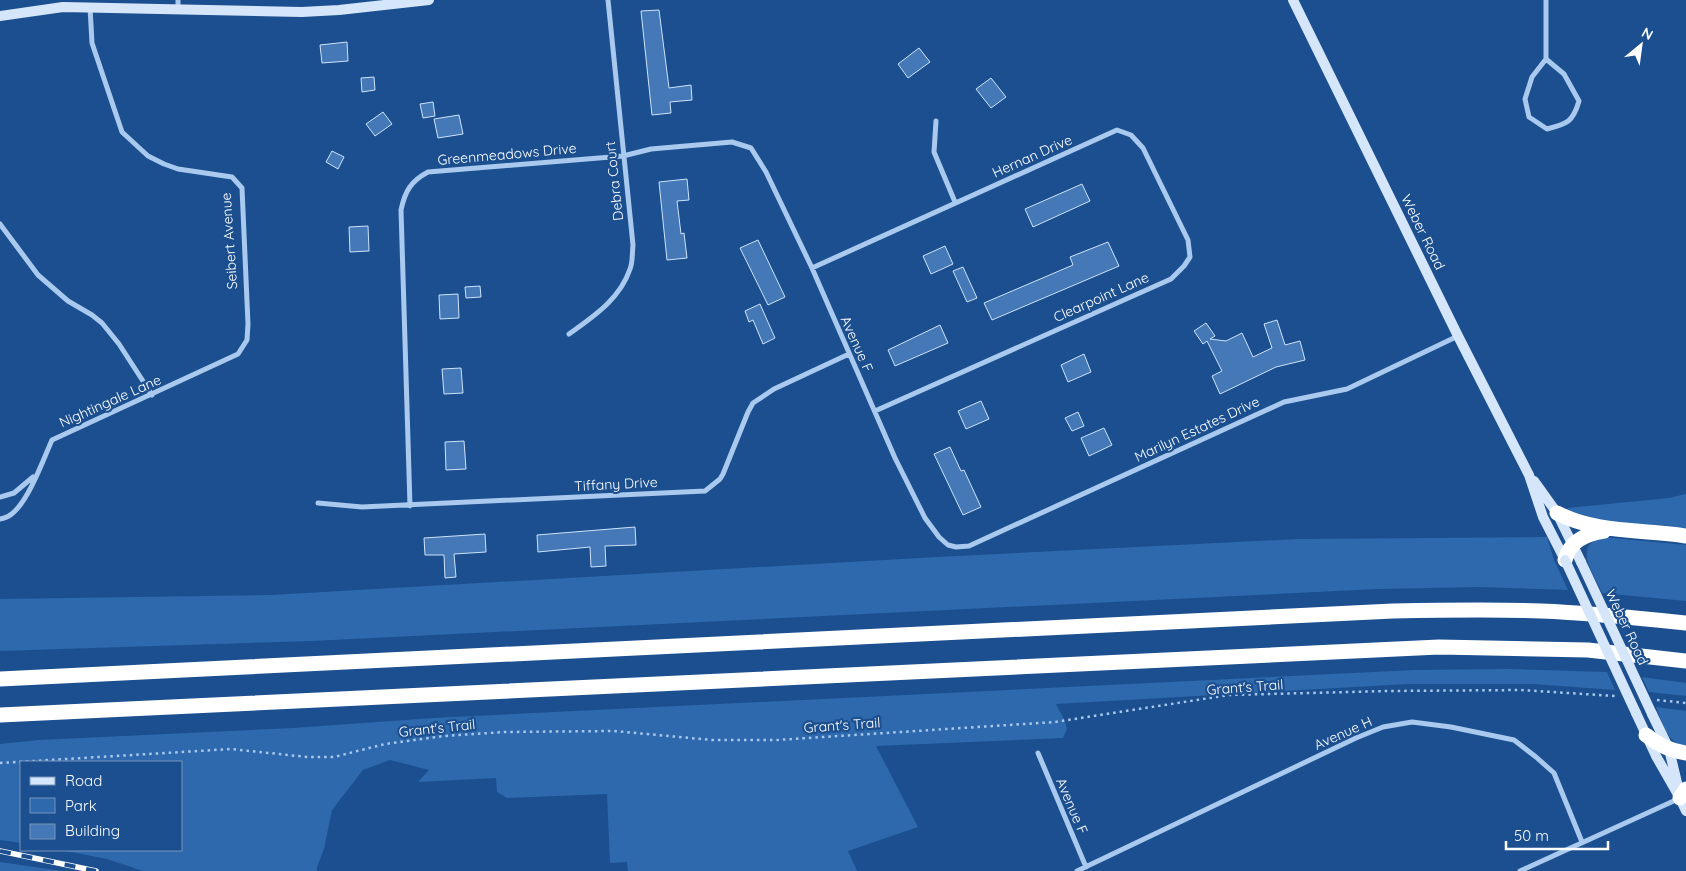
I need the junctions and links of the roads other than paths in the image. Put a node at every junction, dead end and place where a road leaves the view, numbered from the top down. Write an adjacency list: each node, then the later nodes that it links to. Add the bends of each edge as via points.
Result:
1 (429, 0): 6 (street, via 302,12)
2 (608, 0): 12 (street, Debra Court)
3 (1294, 0): 17 (street, Weber Road)
4 (1546, 0): 8 (street)
5 (88, 3): 6 (street); 7 (street); 18 (street, Seibert Avenue, via 92,43 122,132 148,156 178,169 232,177 242,188 248,324 247,340)
6 (178, 5)
7 (0, 16)
8 (1546, 59): 8 (street, via 1532,77 1524,99 1529,117 1547,129 1565,125 1576,113 1579,101 1564,74)
9 (936, 121): 13 (street, via 934,152)
10 (1117, 130): 13 (street, Hernan Drive); 21 (street, Clearpoint Lane, via 1131,135 1143,148 1188,240 1190,257 1184,266 1171,279)
11 (751, 148): 12 (street, Greenmeadows Drive, via 732,142 651,149); 15 (street, Avenue F)
12 (623, 156): 16 (street, Debra Court, via 633,245 631,267 612,300); 26 (street, Greenmeadows Drive, via 428,172 407,189 401,210)
13 (955, 202): 15 (street, Hernan Drive)
14 (0, 224): 20 (street, via 38,275 68,301 102,323)
15 (812, 268): 19 (street, Avenue F)
16 (569, 334)
17 (1458, 336): 23 (street, Weber Road); 32 (street, Marilyn Estates Drive, via 1347,389 1284,402 969,546)
18 (238, 354): 20 (street, Nightingale Lane)
19 (849, 354): 21 (street, Avenue F); 26 (street, Tiffany Drive, via 774,389 752,403 723,474 705,491)
20 (152, 395): 22 (street, Nightingale Lane, via 52,440)
21 (875, 411): 32 (street, Avenue F, via 924,518)
22 (37, 472): 24 (street, via 14,493); 28 (street, Nightingale Lane, via 15,512)
23 (1530, 475): 27 (street, Weber Road); 33 (street, Weber Road, via 1543,517)
24 (0, 497)
25 (318, 502): 26 (street, Tiffany Drive, via 362,507)
26 (410, 506)
27 (1557, 513): 29 (highway); 31 (street, Weber Road)
28 (0, 519)
29 (1610, 530): 30 (highway); 31 (highway, via 1589,534)
30 (1686, 536)
31 (1573, 544): 33 (highway); 39 (street, Weber Road, bridge)
32 (948, 545)
33 (1565, 560): 38 (street, Weber Road, bridge)
34 (1686, 623): 36 (highway, via 1542,611 1392,611)
35 (1686, 661): 37 (highway, via 1588,650 1438,647)
36 (0, 679)
37 (0, 715)
38 (1646, 735): 39 (highway); 42 (street, Weber Road)
39 (1669, 749): 40 (highway); 42 (street, Weber Road)
40 (1686, 753)
41 (1038, 754): 44 (street, Avenue F)
42 (1684, 800): 43 (street)
43 (1582, 842): 44 (street, Avenue H, via 1554,773 1514,740 1412,722 1356,738); 46 (street)
44 (1086, 867): 45 (street, Avenue H)
45 (1077, 871)
46 (1520, 871)

